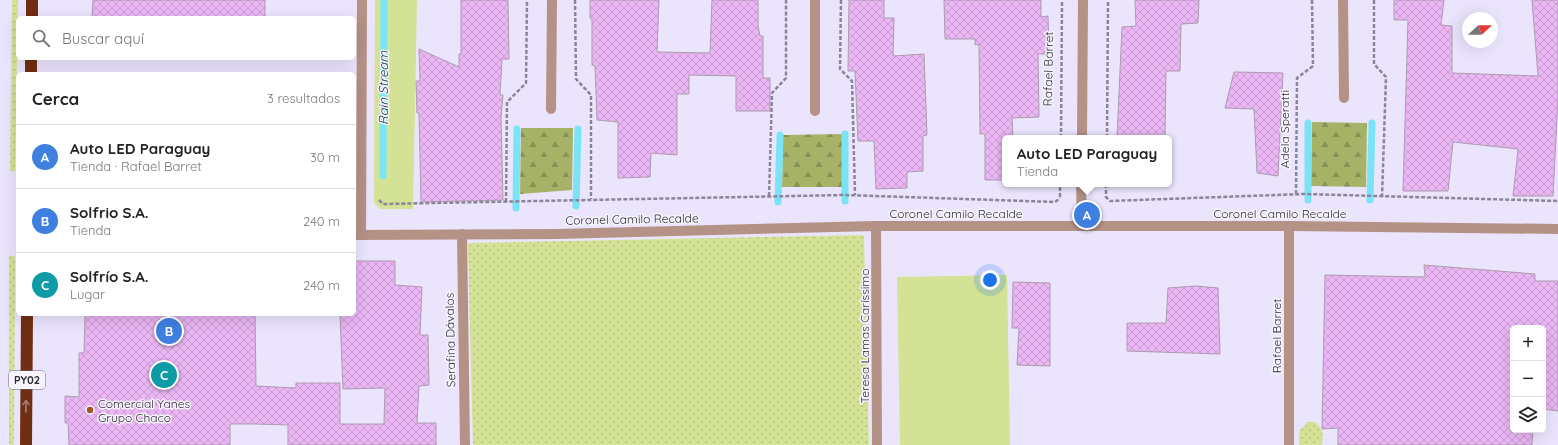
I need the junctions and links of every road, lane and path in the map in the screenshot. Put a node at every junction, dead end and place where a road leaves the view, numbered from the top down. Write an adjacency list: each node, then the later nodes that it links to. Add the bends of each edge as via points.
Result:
1 (32, 0): 15 (highway)
2 (362, 0): 42 (street)
3 (527, 0): 36 (path, via 526,83 508,102)
4 (552, 0): 19 (street)
5 (575, 0): 33 (path, via 576,79 591,96)
6 (786, 0): 28 (path, via 786,78 772,93)
7 (815, 0): 20 (street)
8 (840, 0): 29 (path, via 840,69 852,81)
9 (1062, 0): 21 (path, Rafael Barret)
10 (1083, 0): 22 (street)
11 (1108, 0): 23 (path)
12 (1312, 0): 27 (path, Adela Speratti, via 1312,66 1297,78)
13 (1343, 0): 18 (street)
14 (1374, 0): 32 (path, via 1374,64 1386,77)
15 (32, 16)
16 (31, 60): 17 (highway)
17 (31, 72)
18 (1344, 98)
19 (551, 109)
20 (815, 111)
21 (1061, 135)
22 (1082, 135)
23 (1106, 135)
24 (1060, 187): 29 (path, Coronel Camilo Recalde, via 1060,198 1055,202)
25 (1082, 187): 38 (street)
26 (1106, 187): 31 (path)
27 (1296, 194): 31 (path, Coronel Camilo Recalde, via 1110,201); 32 (path, Coronel Camilo Recalde)
28 (769, 196): 29 (path, Coronel Camilo Recalde); 33 (path, Coronel Camilo Recalde)
29 (855, 196)
30 (1099, 197): 31 (path)
31 (1106, 197)
32 (1382, 197): 35 (path, Coronel Camilo Recalde)
33 (591, 199): 36 (path, Coronel Camilo Recalde)
34 (378, 200): 36 (path, Coronel Camilo Recalde, via 383,204)
35 (1558, 201)
36 (506, 202)
37 (876, 226): 38 (street, Coronel Camilo Recalde); 41 (street, Coronel Camilo Recalde); 46 (street, Teresa Lamas Caríssimo)
38 (1082, 226): 39 (street, Coronel Camilo Recalde)
39 (1289, 226): 40 (street, Coronel Camilo Recalde); 47 (street, Rafael Barret)
40 (1558, 229)
41 (462, 234): 42 (street, Coronel Camilo Recalde); 45 (street, Serafina Dávalos)
42 (358, 235)
43 (27, 316): 44 (highway, PY02, one-way to 43)
44 (26, 445)
45 (465, 445)
46 (877, 445)
47 (1289, 445)

